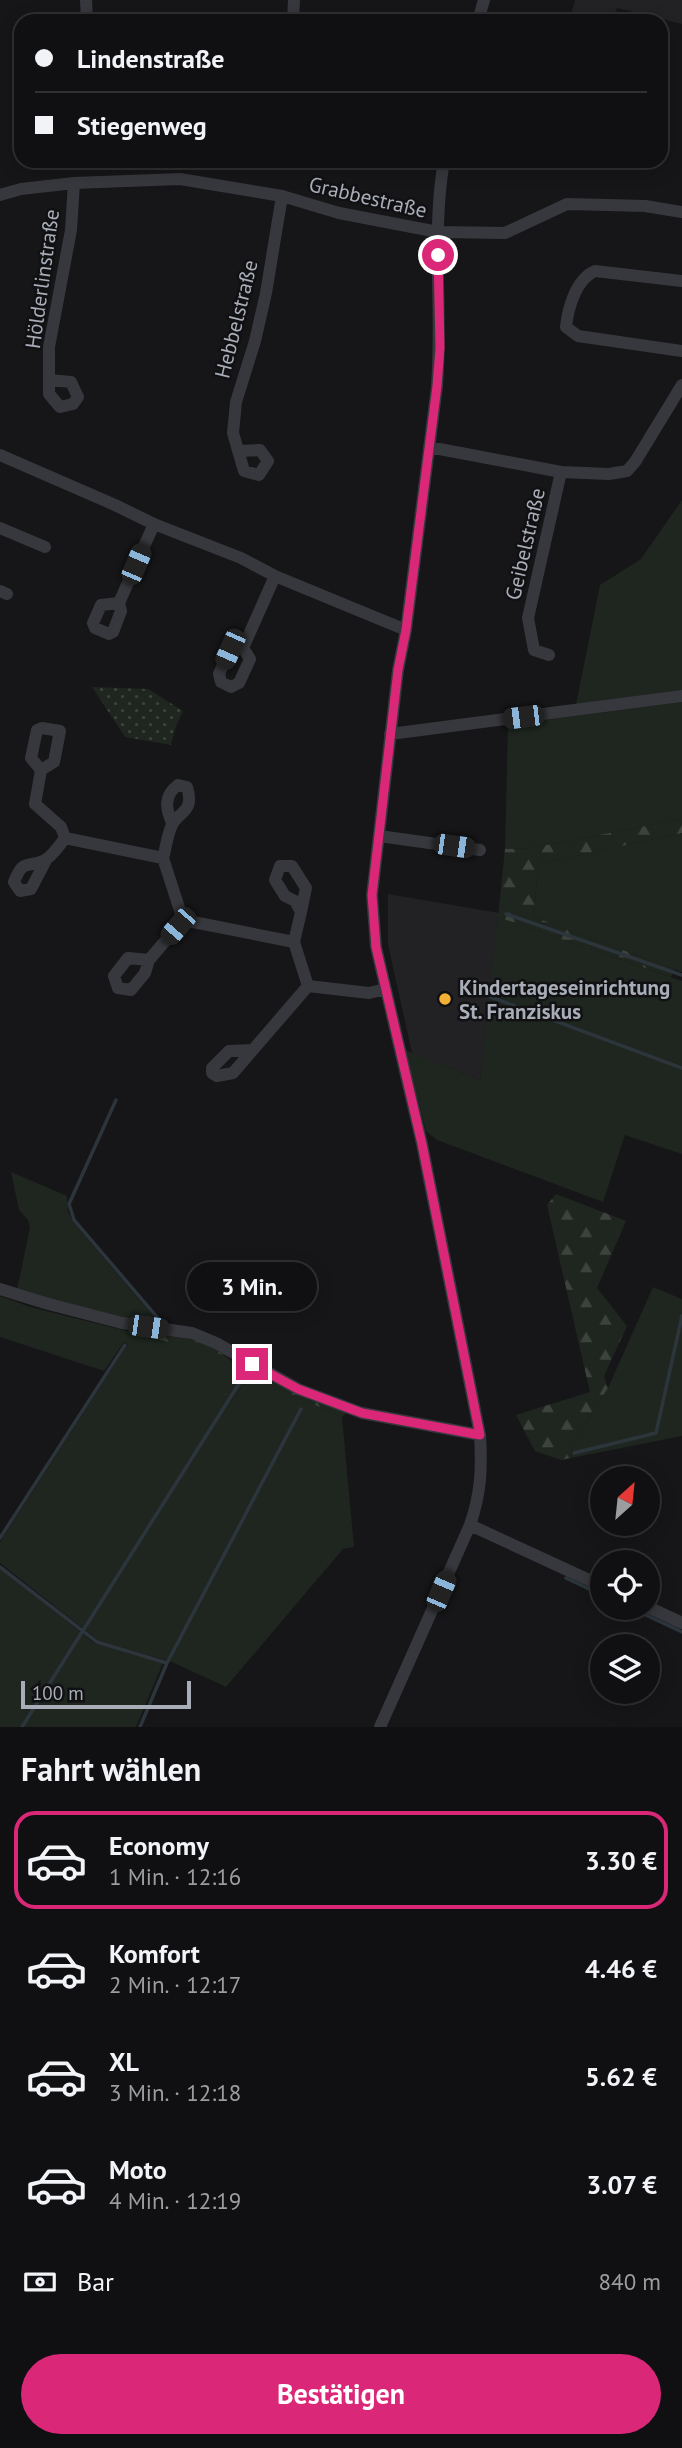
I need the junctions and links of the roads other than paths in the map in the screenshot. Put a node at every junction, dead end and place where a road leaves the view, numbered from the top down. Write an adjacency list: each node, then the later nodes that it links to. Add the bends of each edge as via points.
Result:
1 (443, 168): 6 (street)
2 (74, 183): 3 (street, Grabbestraße); 4 (street, Grabbestraße, via 180,179); 9 (street, Hölderlinstraße)
3 (0, 195)
4 (282, 196): 6 (street, Grabbestraße, via 339,213); 12 (street, Hebbelstraße, via 256,341 236,402 233,433)
5 (682, 212): 6 (street, Grabbestraße, via 645,206 567,205 505,233)
6 (438, 232): 11 (street, via 440,348)
7 (682, 281): 8 (street, via 595,271 587,274 569,307 566,327 578,336)
8 (682, 351)
9 (49, 380)
10 (682, 384): 14 (street, Geibelstraße, via 627,471)
11 (429, 447): 14 (street, Geibelstraße); 20 (street)
12 (238, 451)
13 (0, 455): 15 (street)
14 (561, 472): 22 (street, Geibelstraße, via 528,618 534,650)
15 (154, 524): 18 (street); 19 (street)
16 (0, 528): 17 (street)
17 (45, 547)
18 (275, 576): 20 (street); 21 (street)
19 (119, 603)
20 (406, 630): 24 (street)
21 (243, 648)
22 (549, 655)
23 (682, 696): 24 (street)
24 (390, 734): 27 (street)
25 (41, 771): 28 (street, via 35,804 61,827)
26 (172, 823): 30 (street)
27 (379, 836): 29 (street); 37 (street, via 372,895)
28 (65, 838): 30 (street); 31 (street)
29 (480, 850)
30 (163, 858): 33 (street)
31 (46, 860)
32 (301, 912): 34 (street)
33 (183, 920): 34 (street); 35 (street)
34 (294, 942): 36 (street)
35 (149, 960)
36 (308, 986): 37 (street, via 369,993); 38 (street)
37 (385, 989): 40 (street, via 422,1144)
38 (253, 1050)
39 (0, 1289): 40 (street, via 122,1323 192,1333 298,1389 362,1413)
40 (480, 1435): 41 (street, via 482,1472)
41 (470, 1525): 42 (street); 45 (street)
42 (590, 1580)
43 (660, 1613): 44 (street)
44 (682, 1623)
45 (380, 1727)

